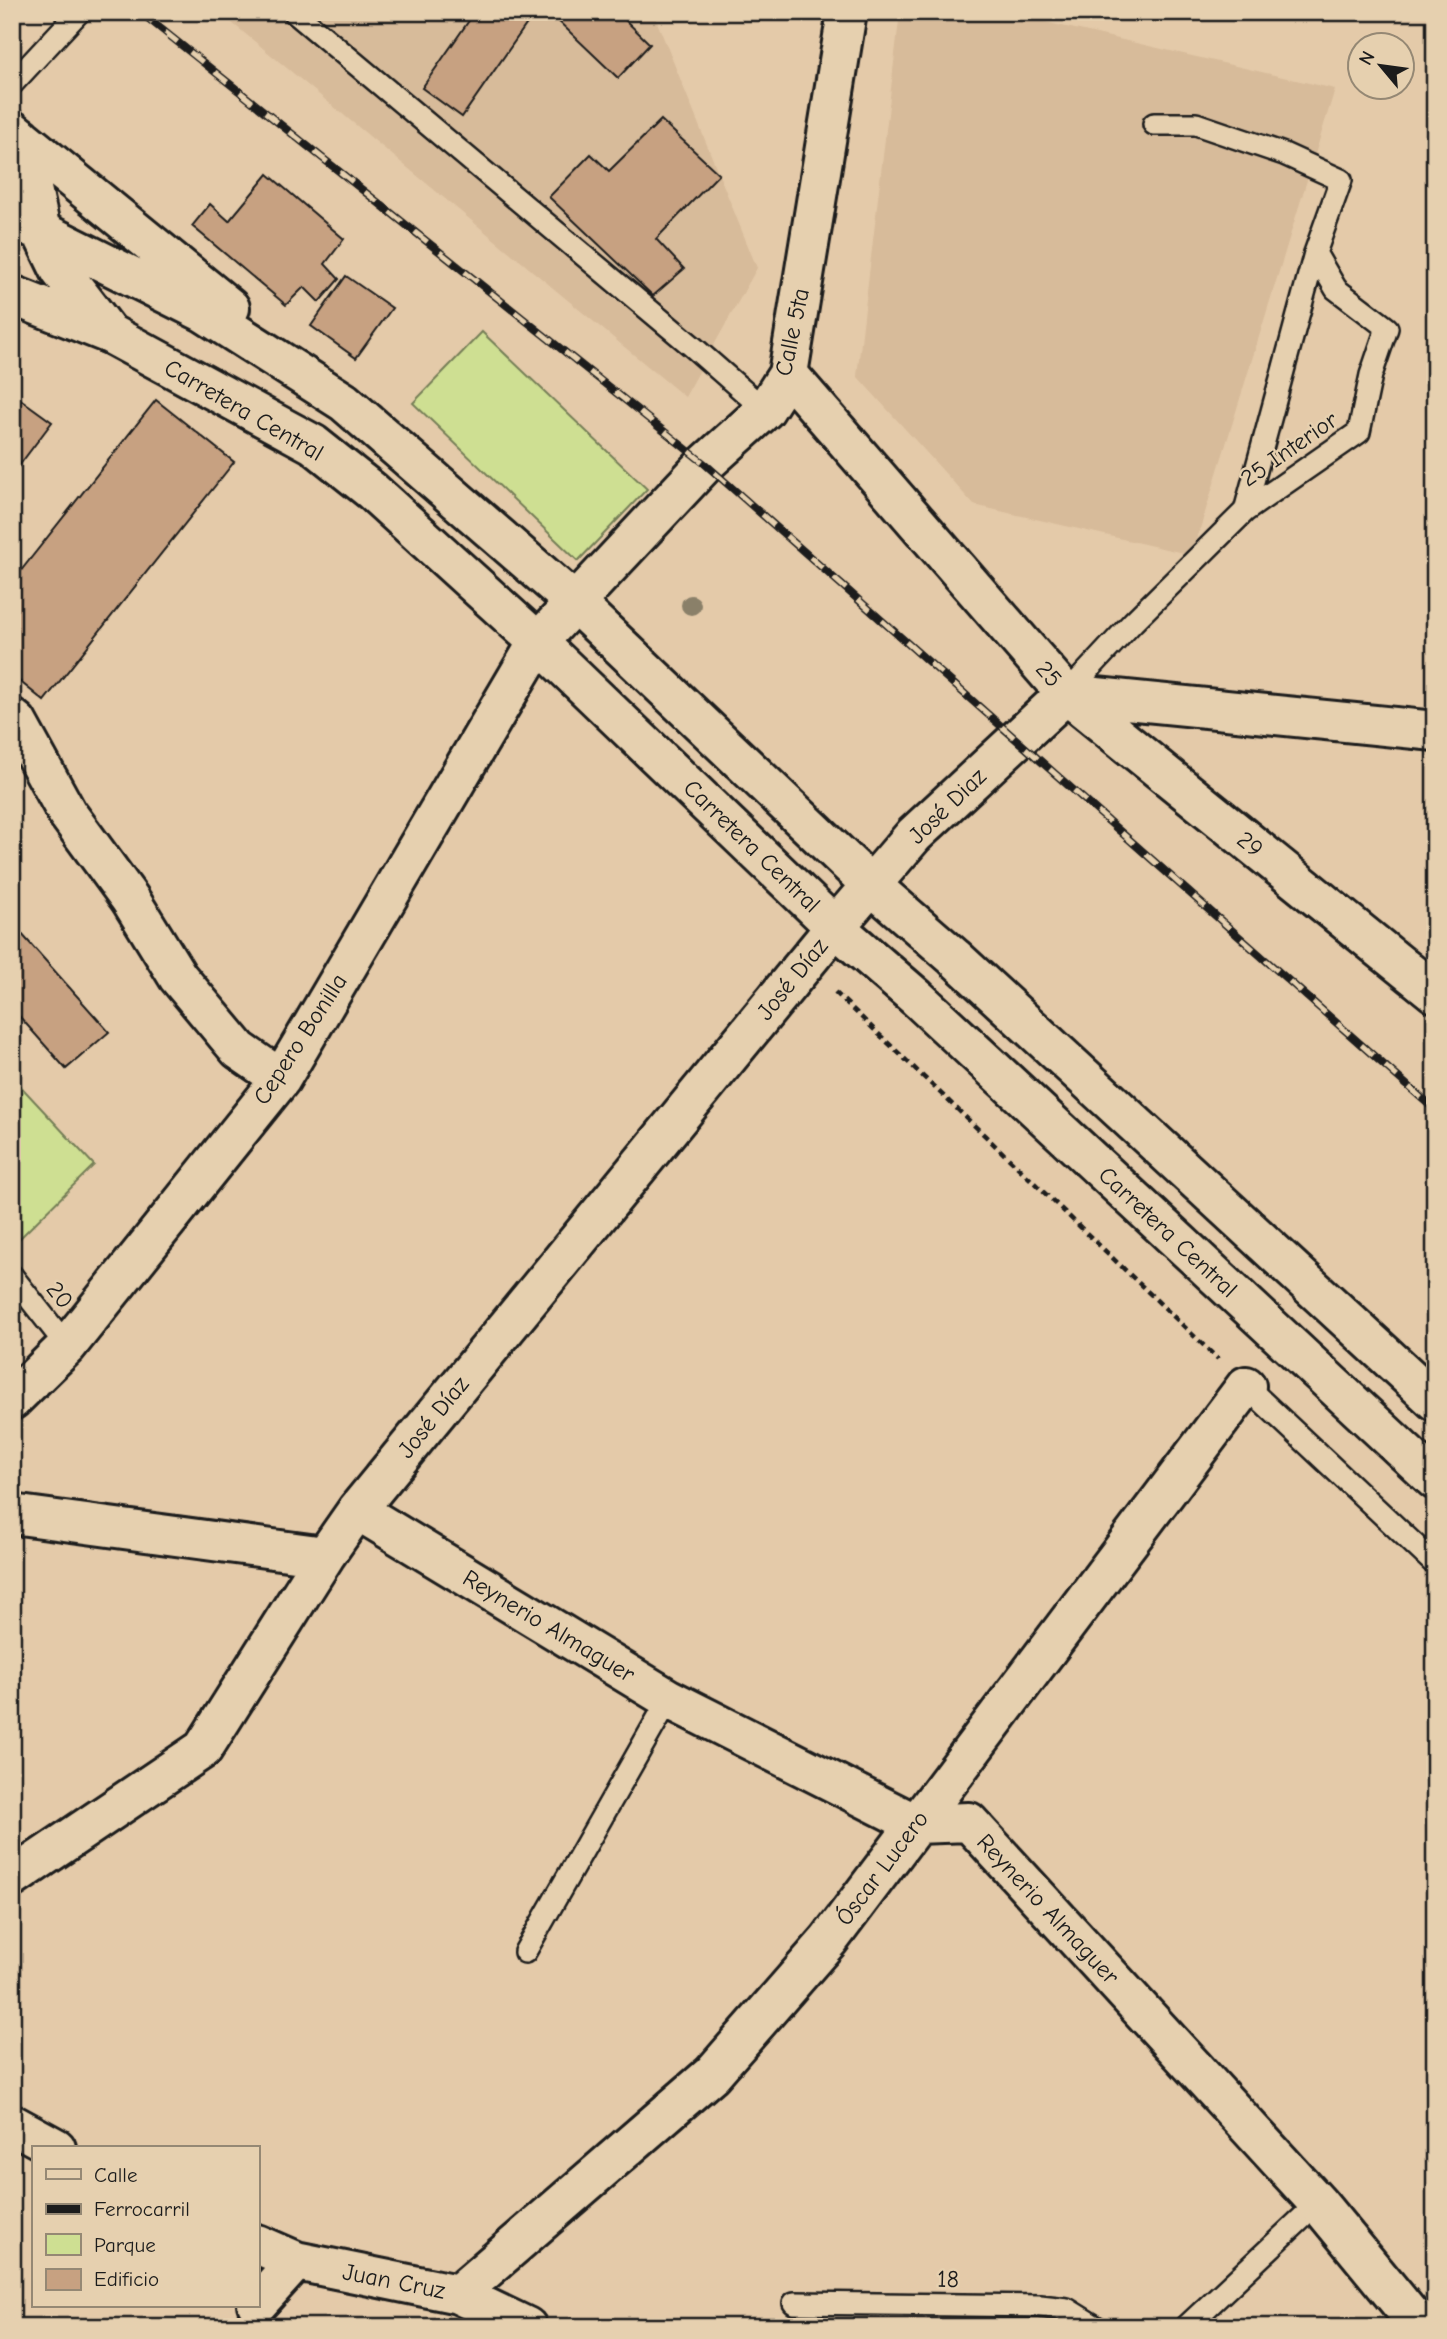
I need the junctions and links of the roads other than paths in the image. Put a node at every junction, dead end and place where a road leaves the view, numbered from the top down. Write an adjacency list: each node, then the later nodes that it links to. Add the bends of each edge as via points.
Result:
1 (79, 12): 4 (lane)
2 (293, 12): 13 (lane)
3 (847, 12): 11 (street, Calle 5ta)
4 (12, 83)
5 (1154, 124): 8 (lane, 25 Interior, via 1196,124 1284,154 1341,180)
6 (17, 134): 7 (street); 12 (street)
7 (27, 226): 10 (street); 12 (street, via 203,312)
8 (1315, 253): 14 (lane, 25 Interior); 14 (lane, 25 Interior, via 1336,289 1387,328 1359,432)
9 (12, 295): 10 (street, Carretera Central)
10 (110, 334): 16 (street, Carretera Central, via 313,444 372,491)
11 (788, 374): 13 (street, Calle 5ta); 17 (street, 25)
12 (344, 402): 15 (street)
13 (765, 410): 15 (street, Calle 5ta, via 705,464)
14 (1245, 511): 17 (lane, 25 Interior)
15 (574, 602): 16 (street, Calle 5ta); 20 (street)
16 (538, 642): 21 (street, Carretera Central); 23 (street, Cepero Bonilla)
17 (1066, 694): 19 (street, 25); 20 (street, José Diaz, via 914,835); 22 (street, 29)
18 (12, 718): 23 (street, via 67,813 130,899 178,977 240,1049)
19 (1435, 731)
20 (871, 886): 21 (street, José Diaz); 28 (street, via 954,957)
21 (835, 926): 29 (street, Carretera Central); 30 (street, José Díaz)
22 (1435, 993)
23 (281, 1079): 25 (street, Cepero Bonilla)
24 (12, 1276): 25 (lane, 20)
25 (67, 1346): 27 (street, Cepero Bonilla)
26 (1246, 1386): 33 (lane); 35 (street, Óscar Lucero)
27 (12, 1401)
28 (1435, 1401)
29 (1435, 1480)
30 (357, 1510): 32 (street, José Díaz); 34 (street, Reynerio Almaguer)
31 (12, 1514): 32 (street)
32 (325, 1556): 36 (street, José Díaz, via 203,1749)
33 (1435, 1564)
34 (669, 1699): 35 (street, Reynerio Almaguer); 37 (lane)
35 (916, 1824): 40 (street, Reynerio Almaguer, via 969,1822); 43 (street, Óscar Lucero, via 829,1940 712,2074)
36 (12, 1878)
37 (525, 1952)
38 (12, 2124): 39 (street)
39 (52, 2146)
40 (1318, 2203): 50 (lane); 51 (street, Reynerio Almaguer)
41 (259, 2246): 42 (street, Juan Cruz)
42 (296, 2261): 43 (street, Juan Cruz); 44 (street)
43 (458, 2294): 48 (street, Juan Cruz)
44 (259, 2303)
45 (794, 2304): 49 (lane, 18, via 1040,2306 1067,2309)
46 (254, 2308): 47 (street)
47 (237, 2327)
48 (527, 2327)
49 (1096, 2327)
50 (1186, 2327)
51 (1420, 2327)

